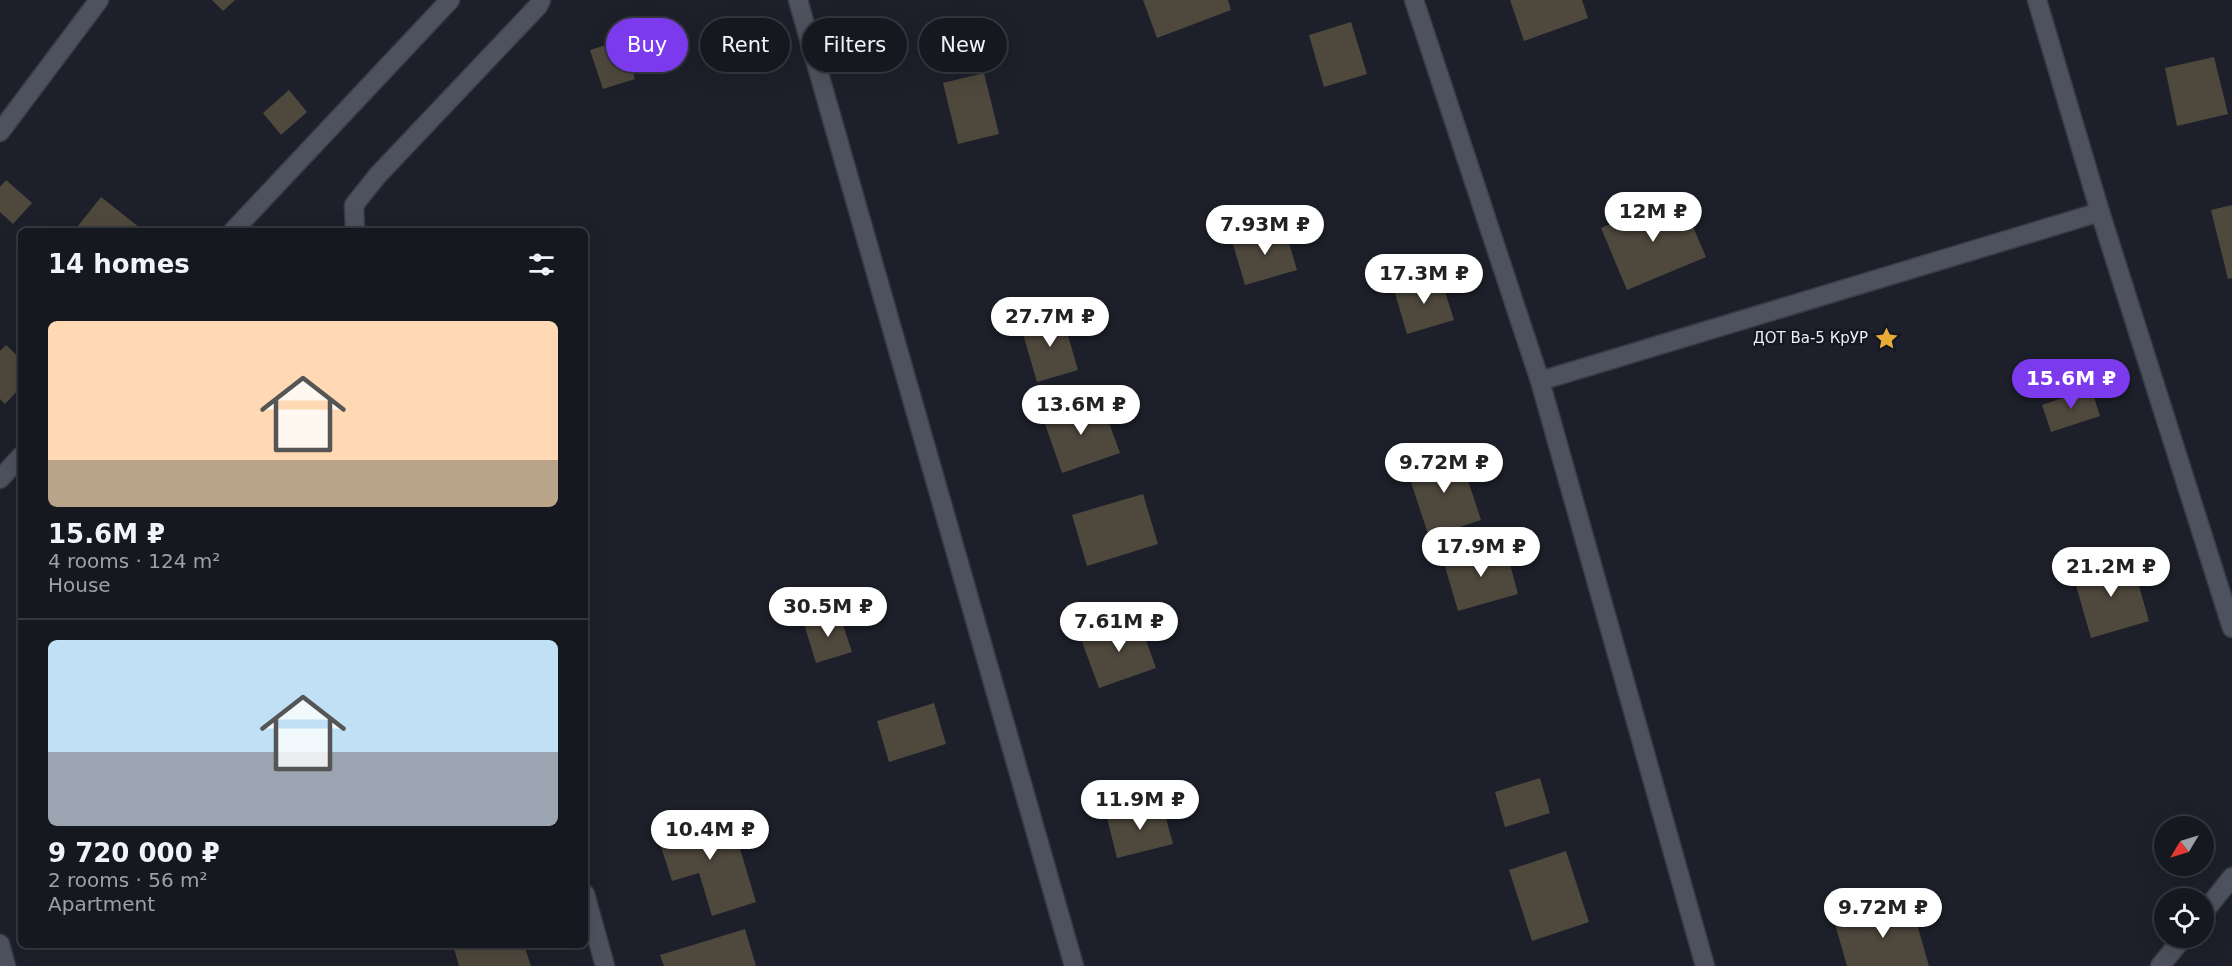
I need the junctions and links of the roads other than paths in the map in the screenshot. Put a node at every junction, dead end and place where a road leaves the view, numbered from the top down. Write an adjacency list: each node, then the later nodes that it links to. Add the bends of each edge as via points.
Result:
1 (99, 0): 7 (street)
2 (450, 0): 9 (street)
3 (541, 0): 10 (street, via 378,175 354,205)
4 (798, 0): 22 (street)
5 (1414, 0): 11 (street)
6 (2037, 0): 8 (street)
7 (0, 132)
8 (2100, 212): 11 (street); 14 (street)
9 (236, 228)
10 (355, 228)
11 (1540, 381): 23 (street)
12 (18, 459): 13 (street)
13 (0, 479)
14 (2232, 628)
15 (2232, 877): 16 (street)
16 (2214, 900)
17 (588, 905): 21 (street)
18 (0, 944): 20 (street)
19 (2175, 948): 24 (street)
20 (6, 966)
21 (605, 966)
22 (1074, 966)
23 (1705, 966)
24 (2160, 966)

